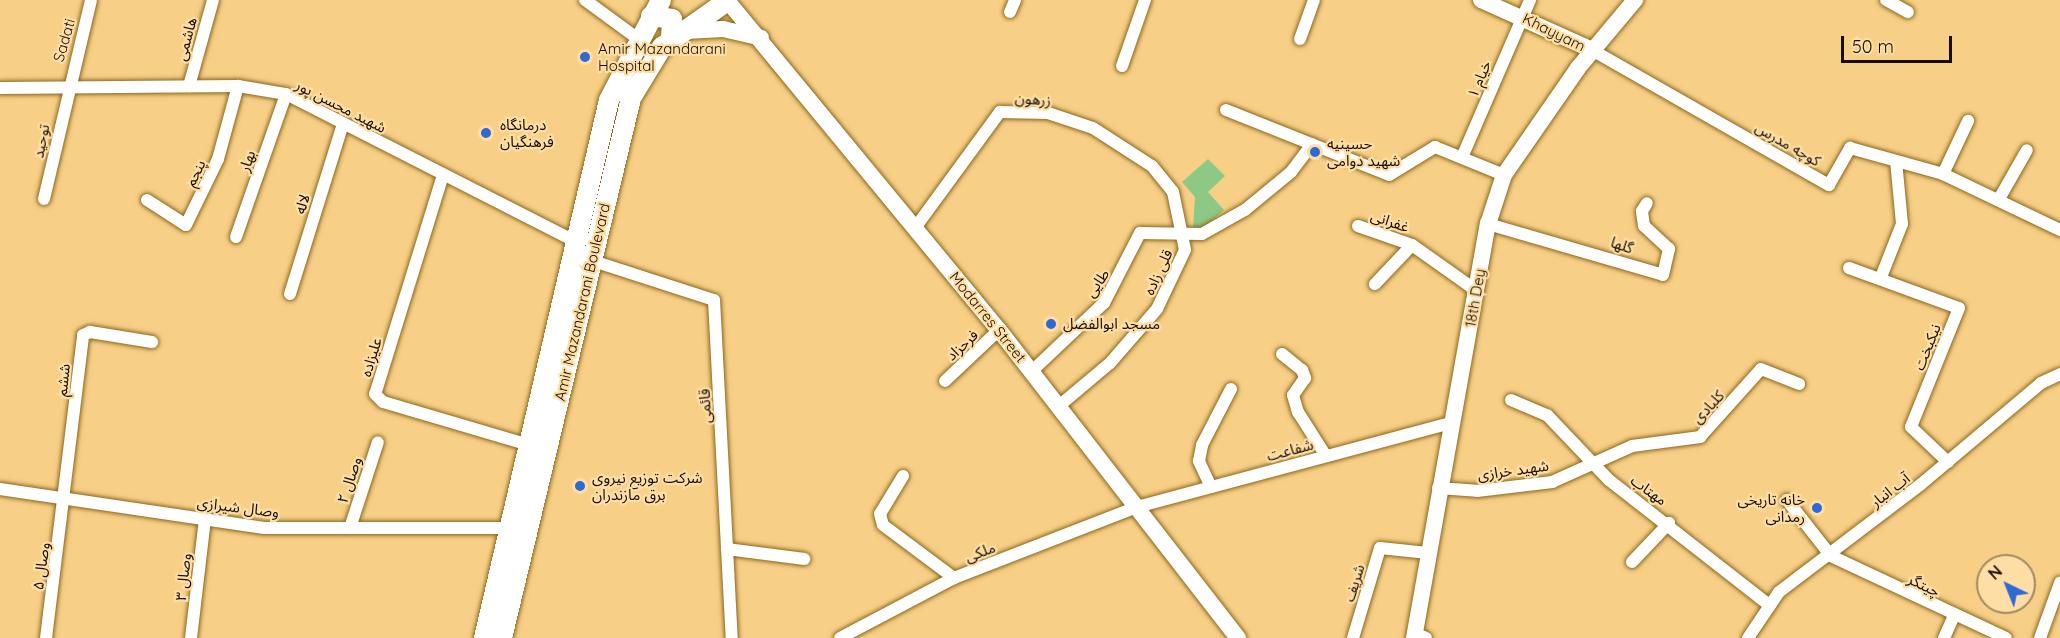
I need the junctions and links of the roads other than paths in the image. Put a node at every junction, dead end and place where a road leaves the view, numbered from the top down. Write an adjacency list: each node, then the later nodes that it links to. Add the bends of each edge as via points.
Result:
1 (91, 0): 23 (street, Sadati)
2 (213, 0): 20 (street, هاشمی)
3 (585, 0): 15 (street)
4 (1145, 0): 19 (street)
5 (1314, 0): 17 (street)
6 (1481, 0): 13 (main road, Khayyam)
7 (1530, 0): 13 (street, خیام ۱)
8 (1635, 0): 18 (main road, 18th Dey)
9 (1886, 0): 12 (street)
10 (726, 2): 14 (main road, Amir Mazandarani Boulevard); 16 (main road, Modarres Street)
11 (656, 8): 14 (main road, via 672,19); 15 (main road, Amir Mazandarani Boulevard)
12 (1908, 12)
13 (1522, 16): 18 (main road, Khayyam); 30 (street, خیام ۱)
14 (678, 35): 16 (main road, via 723,29); 47 (main road, Amir Mazandarani Boulevard, via 649,63 631,98)
15 (637, 38): 45 (main road, Amir Mazandarani Boulevard, via 609,100)
16 (763, 39): 41 (main road, Modarres Street)
17 (1300, 39)
18 (1592, 50): 31 (street, کوچه مدرس, via 1829,185 1850,148); 34 (main road, 18th Dey)
19 (1122, 66)
20 (189, 86): 21 (street, شهید محسن پور); 23 (street, شهید محسن پور)
21 (238, 87): 24 (street, شهید محسن پور); 37 (street, پنجم, via 218,159 186,225)
22 (0, 88): 23 (street, شهید محسن پور)
23 (66, 89): 35 (street, توحید)
24 (286, 94): 27 (street, شهید محسن پور); 44 (street, بهار)
25 (1226, 110): 28 (street)
26 (1968, 121): 32 (street)
27 (343, 124): 33 (street, شهید محسن پور); 52 (street, لاله)
28 (1312, 144): 30 (street, via 1389,175 1436,147); 43 (street, قلی زاده, via 1291,172 1245,210 1202,234)
29 (2027, 150): 36 (street)
30 (1463, 155): 34 (street)
31 (1896, 162): 32 (street, کوچه مدرس); 49 (street, via 1902,224)
32 (1943, 174): 36 (street, کوچه مدرس)
33 (443, 175): 45 (street, شهید محسن پور); 65 (street, علیزاده, via 375,394 383,402)
34 (1504, 175): 39 (main road, 18th Dey)
35 (44, 199)
36 (1999, 199): 42 (street, کوچه مدرس)
37 (147, 200)
38 (1647, 203): 39 (street, گلها, via 1642,211 1644,226 1669,249 1663,275 1605,254)
39 (1488, 224): 51 (main road, 18th Dey)
40 (1358, 226): 46 (street, غفرانی)
41 (915, 228): 43 (street, زرهون, via 1000,112 1039,113 1093,128 1152,166 1173,192); 53 (main road, Modarres Street)
42 (2060, 230)
43 (1184, 236): 56 (street, طایی, via 1140,233 1104,303); 62 (street, قلی زاده, via 1185,249 1157,309 1110,363)
44 (236, 237)
45 (574, 241): 65 (main road, Amir Mazandarani Boulevard)
46 (1412, 245): 50 (street, غفرانی); 51 (street, غفرانی)
47 (593, 261): 80 (street, قائمی, via 714,300); 93 (main road, Amir Mazandarani Boulevard)
48 (1849, 268): 49 (street)
49 (1881, 277): 68 (street, نیکبخت, via 1959,308 1911,427)
50 (1375, 284)
51 (1477, 291): 63 (main road, 18th Dey)
52 (290, 294)
53 (999, 330): 56 (main road, Modarres Street); 58 (street, فرحزاد)
54 (152, 342): 73 (street, ششم, via 90,332 83,335)
55 (1282, 354): 66 (street, via 1302,370 1305,378 1293,395 1298,412)
56 (1032, 371): 62 (main road, Modarres Street)
57 (2060, 374): 68 (street, آب انبار, via 2041,383)
58 (945, 381)
59 (1799, 384): 67 (street, کلبادی, via 1761,369 1700,437 1632,446)
60 (1231, 389): 70 (street, via 1201,453)
61 (1511, 400): 67 (street, مهتاب, via 1547,415)
62 (1059, 406): 75 (main road, Modarres Street)
63 (1450, 423): 66 (street, شفاعت); 71 (main road, 18th Dey)
64 (378, 442): 78 (street, وصال ۲)
65 (526, 444): 79 (main road, Amir Mazandarani Boulevard)
66 (1326, 456): 70 (street, شفاعت)
67 (1589, 462): 71 (street, شهید خرازی, via 1552,482 1477,491); 77 (street, مهتاب)
68 (1948, 462): 82 (street, آب انبار)
69 (903, 476): 85 (street, via 880,514 884,525)
70 (1211, 487): 75 (street, شفاعت)
71 (1438, 488): 81 (main road, 18th Dey)
72 (0, 489): 73 (street, وصال شیرازی)
73 (65, 499): 76 (street, وصال شیرازی); 90 (street, وصال ۵)
74 (1787, 500): 82 (street)
75 (1137, 507): 85 (street, ملکی); 96 (main road, Modarres Street)
76 (205, 519): 78 (street, وصال شیرازی, via 264,528); 91 (street, وصال ۳)
77 (1669, 523): 84 (street); 87 (street, مهتاب)
78 (350, 528): 79 (street, وصال شیرازی)
79 (510, 528): 92 (main road, Amir Mazandarani Boulevard)
80 (727, 549): 83 (street); 94 (street, قائمی)
81 (1428, 553): 89 (main road, 18th Dey); 97 (street, شریف, via 1380,548)
82 (1831, 556): 87 (street, آب انبار, via 1779,592); 88 (street, چیتگر)
83 (804, 559)
84 (1632, 562)
85 (954, 578): 95 (street, ملکی)
86 (2060, 583): 101 (street)
87 (1770, 606): 98 (street, آب انبار)
88 (1954, 616): 99 (street); 100 (street, چیتگر)
89 (1418, 636)
90 (46, 638)
91 (192, 638)
92 (484, 638)
93 (502, 638)
94 (732, 638)
95 (840, 638)
96 (1238, 638)
97 (1353, 638)
98 (1748, 638)
99 (1944, 638)
100 (2006, 638)
101 (2040, 638)

